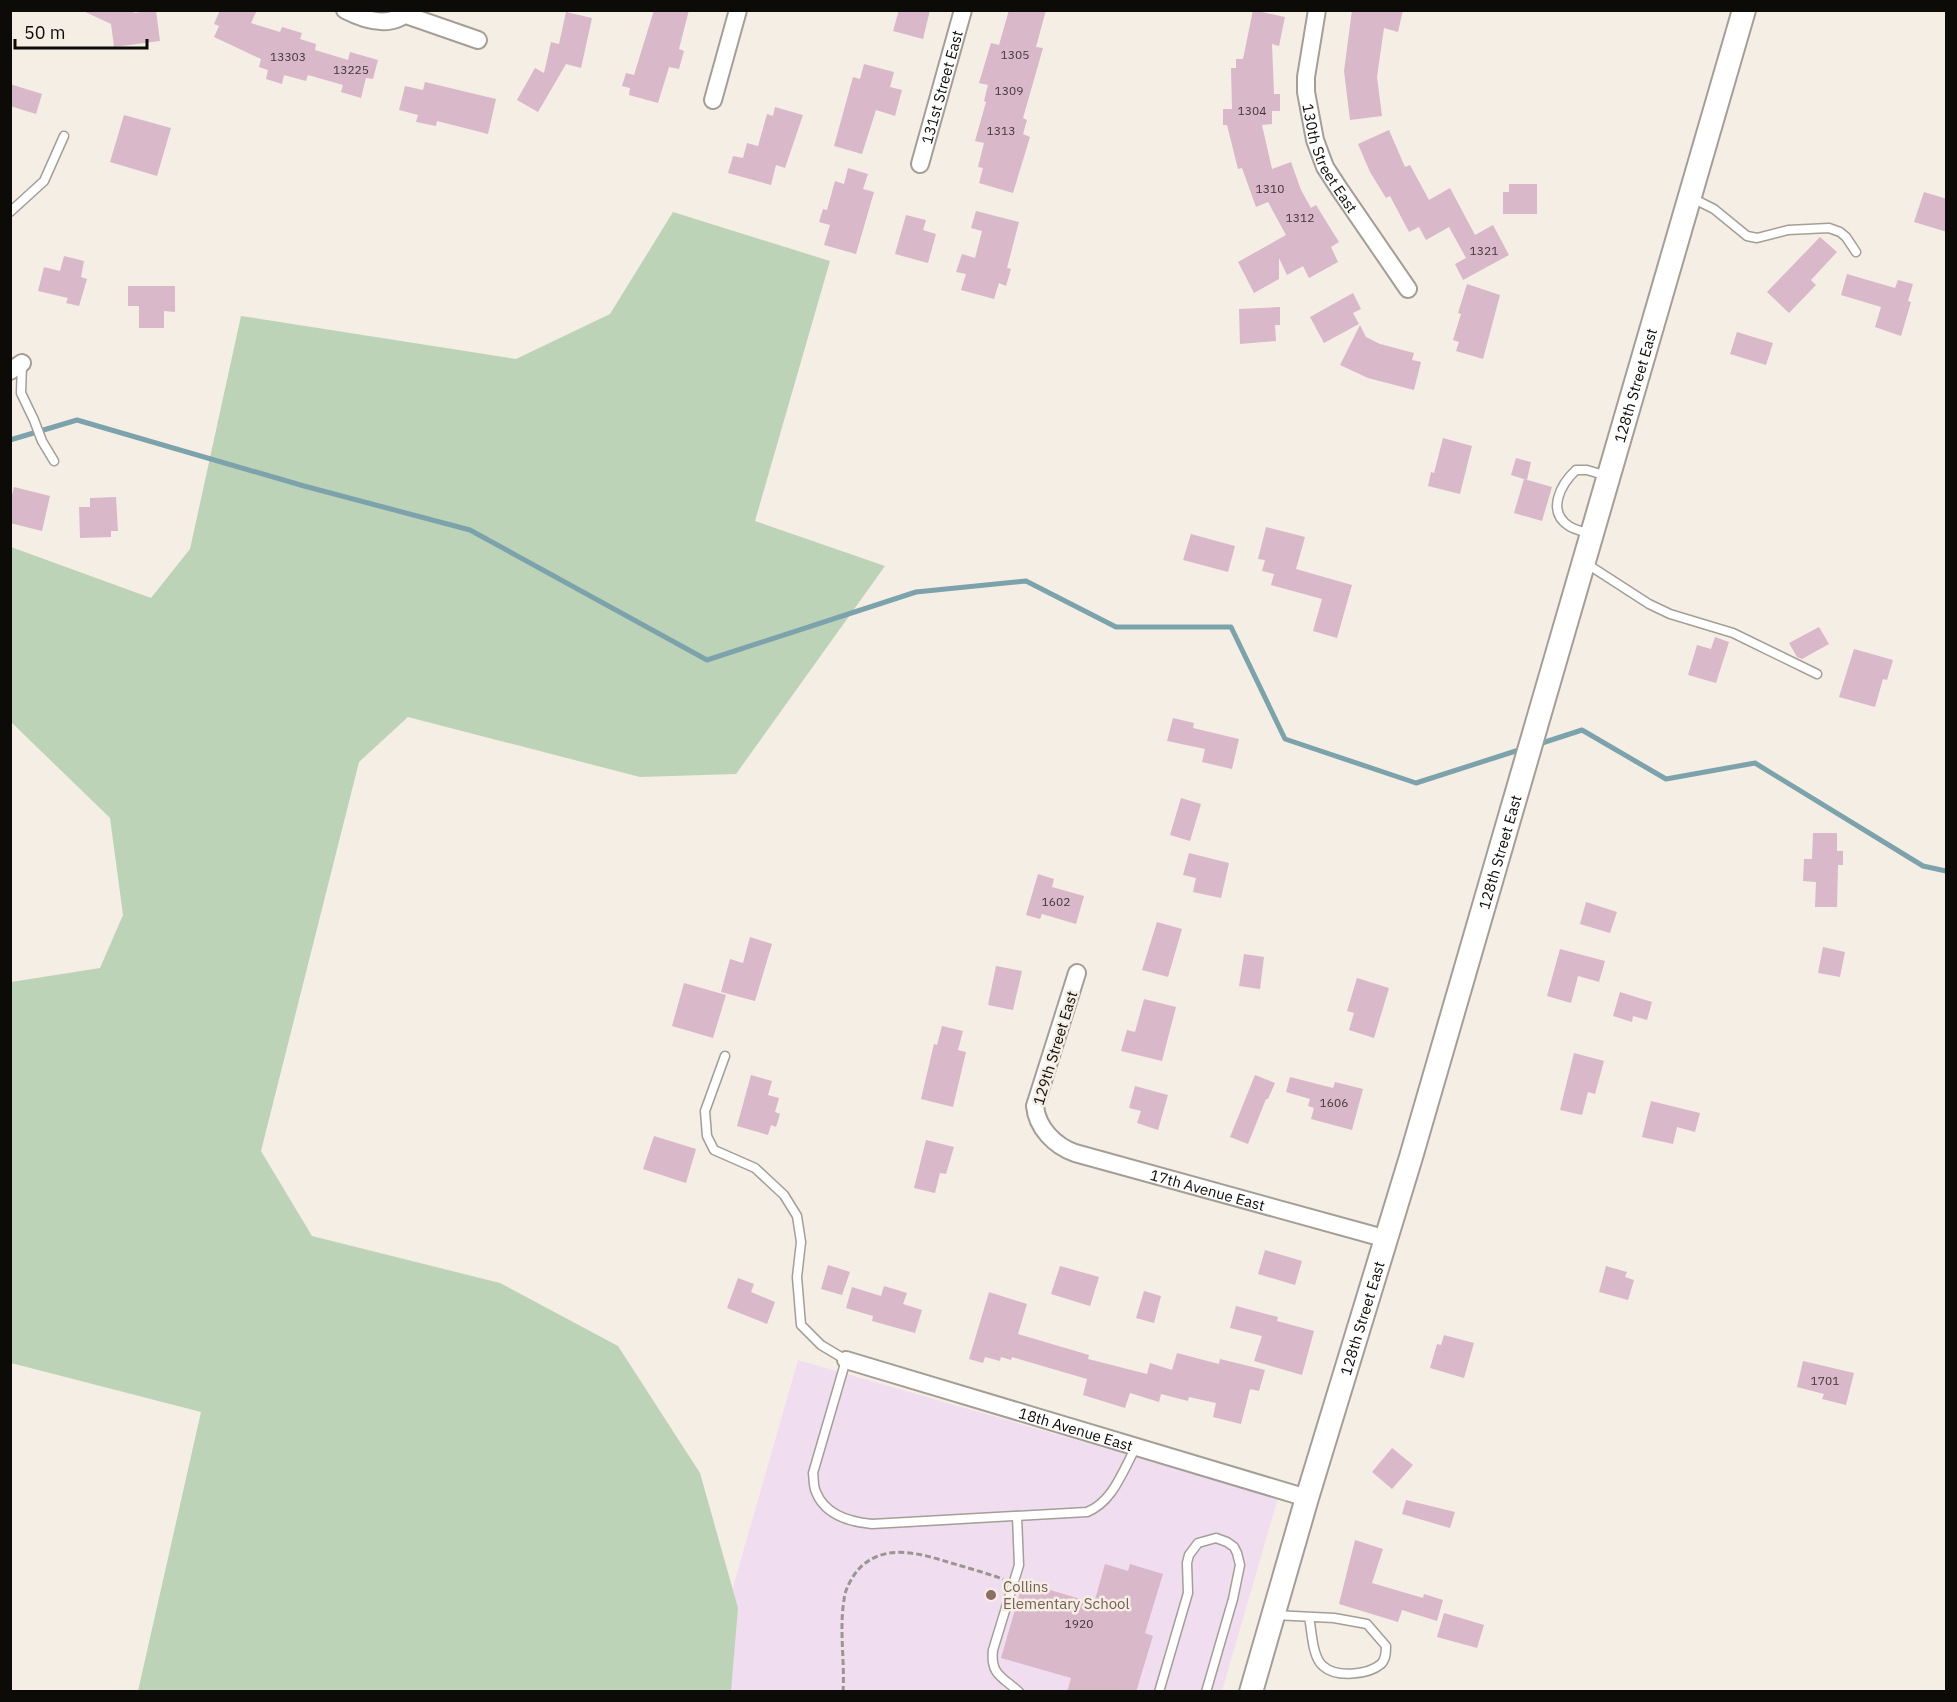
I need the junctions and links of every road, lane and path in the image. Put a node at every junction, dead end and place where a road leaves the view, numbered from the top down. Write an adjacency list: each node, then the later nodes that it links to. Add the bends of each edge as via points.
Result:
1 (345, 10): 6 (street, via 386,23)
2 (738, 10): 8 (street)
3 (963, 10): 10 (street, 131st Street East)
4 (1317, 10): 14 (street, 130th Street East, via 1306,77 1315,140 1325,166)
5 (1744, 10): 11 (street, 128th Street East)
6 (408, 13): 7 (street)
7 (478, 40)
8 (713, 100)
9 (64, 136): 12 (lane, via 44,181)
10 (920, 165)
11 (1690, 197): 13 (lane, via 1714,209 1747,236 1758,238 1788,230 1829,228 1846,237); 17 (street, 128th Street East)
12 (10, 212)
13 (1856, 252)
14 (1408, 289)
15 (16, 367): 16 (lane, via 21,393)
16 (54, 461)
17 (1608, 477): 18 (street, 128th Street East); 18 (lane, via 1576,470 1559,492 1559,516 1569,527)
18 (1592, 534): 19 (street, 128th Street East)
19 (1584, 562): 20 (lane, via 1649,604 1733,633); 24 (street, 128th Street East)
20 (1816, 674)
21 (1077, 973): 23 (street, 129th Street East, via 1035,1106)
22 (725, 1056): 25 (lane, via 705,1111 707,1136 714,1150 755,1168 784,1195 797,1216 801,1242 797,1277 801,1325)
23 (1040, 1123): 24 (street, 17th Avenue East, via 1056,1144 1076,1153)
24 (1387, 1239): 27 (street, 128th Street East)
25 (846, 1360): 26 (street, 18th Avenue East); 28 (lane, via 813,1473 815,1491 823,1503 855,1523)
26 (1136, 1448): 27 (street, 18th Avenue East); 28 (lane, via 1113,1490 1095,1509)
27 (1307, 1498): 30 (street, 128th Street East)
28 (1017, 1516): 29 (lane, via 1019,1565)
29 (1014, 1582): 32 (path, via 909,1552 892,1552 864,1563 844,1597); 33 (lane, via 992,1662 1001,1678)
30 (1273, 1615): 31 (lane); 36 (street, 128th Street East)
31 (1310, 1617): 31 (lane, via 1367,1624 1386,1646 1381,1664 1353,1675 1324,1667 1317,1659)
32 (843, 1692)
33 (1019, 1692)
34 (1159, 1692): 35 (lane, via 1188,1593 1189,1555 1198,1543 1216,1538 1234,1547 1240,1565)
35 (1206, 1692)
36 (1251, 1692)

